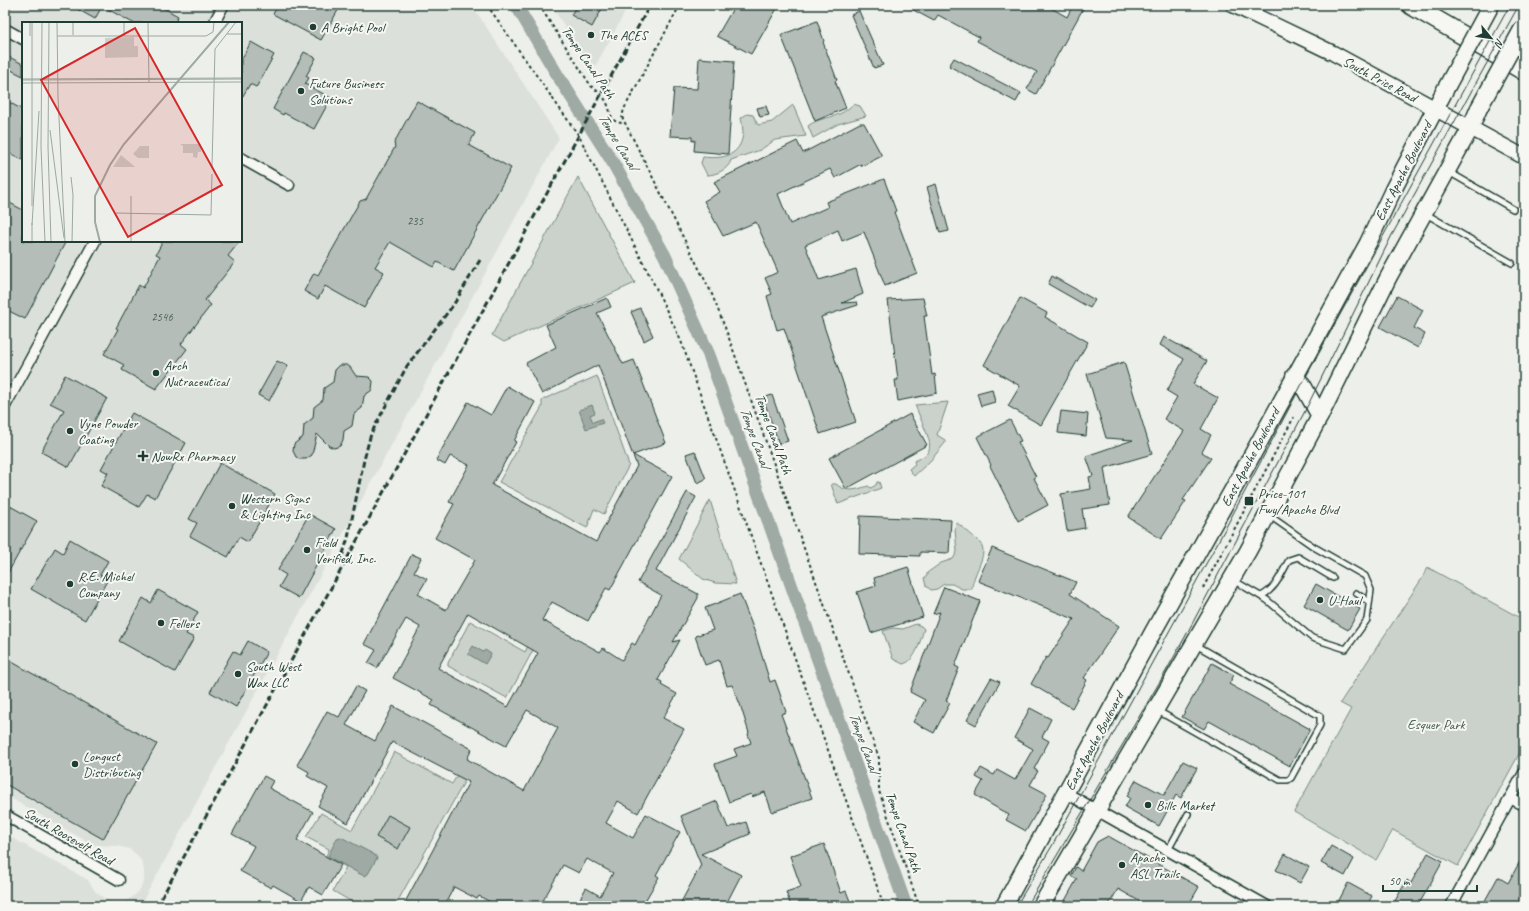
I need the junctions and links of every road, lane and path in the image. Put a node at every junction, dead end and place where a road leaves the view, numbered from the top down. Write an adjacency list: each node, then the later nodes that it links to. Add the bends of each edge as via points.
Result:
1 (487, 5): 46 (path, via 579,136 681,341)
2 (540, 5): 14 (path, Tempe Canal Path, via 591,86 606,101 614,121)
3 (680, 5): 14 (path, via 622,112)
4 (1234, 5): 13 (main road, South Price Road, via 1333,53)
5 (1411, 5): 12 (highway)
6 (1491, 5): 13 (main road, East Apache Boulevard, bridge)
7 (223, 6): 8 (street)
8 (215, 22)
9 (1524, 26): 15 (main road, bridge)
10 (5, 29): 11 (street)
11 (22, 38)
12 (1524, 71)
13 (1435, 109): 15 (main road, South Price Road); 24 (main road, East Apache Boulevard, via 1368,242)
14 (624, 123): 47 (path, Tempe Canal Path, via 688,244 721,317 879,758 879,791)
15 (1470, 129): 16 (main road, South Price Road); 18 (main road)
16 (1524, 157)
17 (242, 159): 19 (street)
18 (1447, 170): 20 (lane); 21 (main road)
19 (289, 185)
20 (1513, 209)
21 (1423, 213): 23 (lane); 26 (main road)
22 (94, 242): 25 (street)
23 (1512, 263)
24 (1294, 376): 26 (main road, via 1302,384); 38 (main road, East Apache Boulevard)
25 (5, 406)
26 (1320, 416): 28 (main road)
27 (1294, 417): 31 (path)
28 (1267, 515): 30 (main road); 34 (lane, via 1314,547 1365,576 1371,590)
29 (1334, 578): 33 (lane, via 1298,557 1289,560 1277,582 1269,592)
30 (1231, 579): 33 (lane); 35 (main road)
31 (1203, 588)
32 (1356, 593): 34 (lane)
33 (1261, 596): 34 (lane, via 1312,638 1346,649 1367,620)
34 (1370, 602)
35 (1193, 644): 36 (main road); 36 (lane, via 1320,716 1320,725 1291,778 1280,780)
36 (1155, 710): 41 (main road)
37 (1524, 773): 39 (street)
38 (1066, 793): 41 (street); 48 (main road, East Apache Boulevard)
39 (1510, 798): 40 (street); 51 (street)
40 (1524, 806)
41 (1097, 810): 44 (street); 49 (main road)
42 (1188, 814): 44 (lane)
43 (5, 815): 45 (street, South Roosevelt Road)
44 (1168, 850): 50 (street)
45 (119, 880)
46 (884, 906)
47 (919, 906)
48 (1004, 906)
49 (1041, 906)
50 (1267, 906)
51 (1451, 906)

